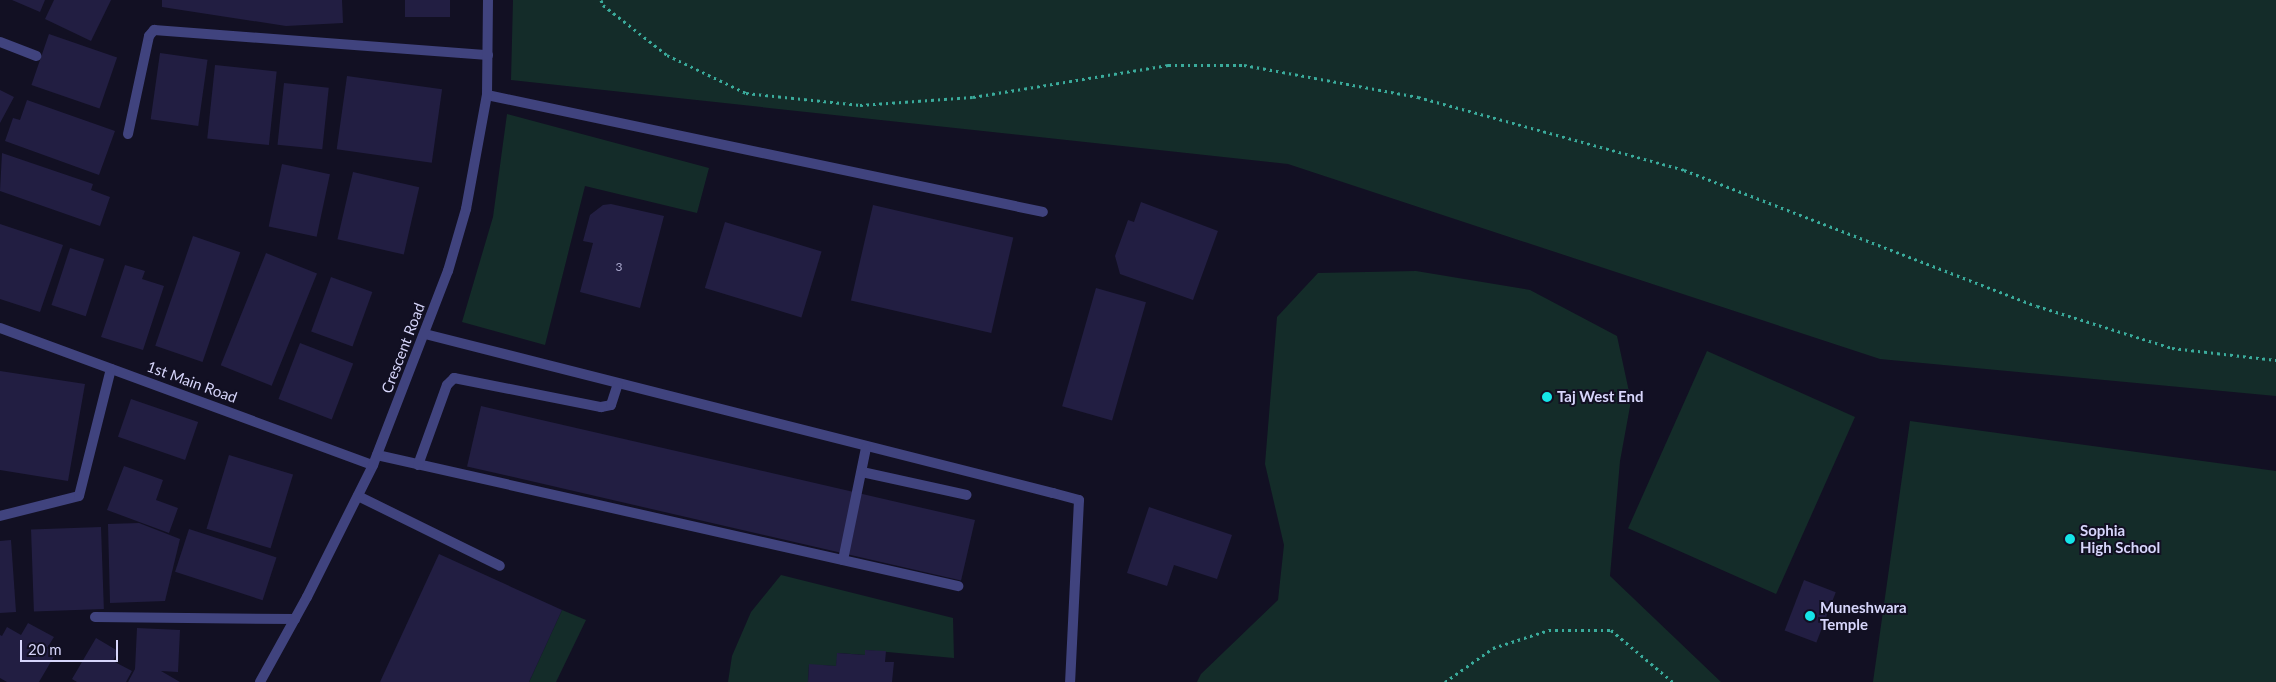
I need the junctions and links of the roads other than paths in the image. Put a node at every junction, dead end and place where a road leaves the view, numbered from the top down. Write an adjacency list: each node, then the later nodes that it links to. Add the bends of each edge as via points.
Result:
1 (488, 0): 3 (street, Crescent Road)
2 (0, 42): 4 (street)
3 (488, 55): 5 (street, Crescent Road); 6 (street, via 154,30 149,36)
4 (36, 56)
5 (486, 95): 7 (street); 9 (street, Crescent Road, via 466,210)
6 (128, 134)
7 (1043, 212)
8 (0, 328): 10 (street, 1st Main Road)
9 (425, 334): 11 (street); 13 (street, Crescent Road)
10 (111, 369): 13 (street, 1st Main Road); 18 (street, via 79,496)
11 (618, 384): 12 (street); 14 (street, via 611,405 601,407 454,378 446,385)
12 (866, 448): 15 (street); 25 (street, via 1079,500)
13 (375, 460): 14 (street, 1st Main Road); 17 (street, Crescent Road)
14 (418, 465): 19 (street, 1st Main Road)
15 (862, 472): 16 (street); 19 (street)
16 (967, 495)
17 (358, 496): 20 (street); 23 (street, Crescent Road)
18 (0, 516)
19 (843, 560): 21 (street, 1st Main Road)
20 (500, 566)
21 (958, 586)
22 (95, 617): 23 (street)
23 (295, 619): 24 (street, Crescent Road)
24 (260, 682)
25 (1070, 682)

